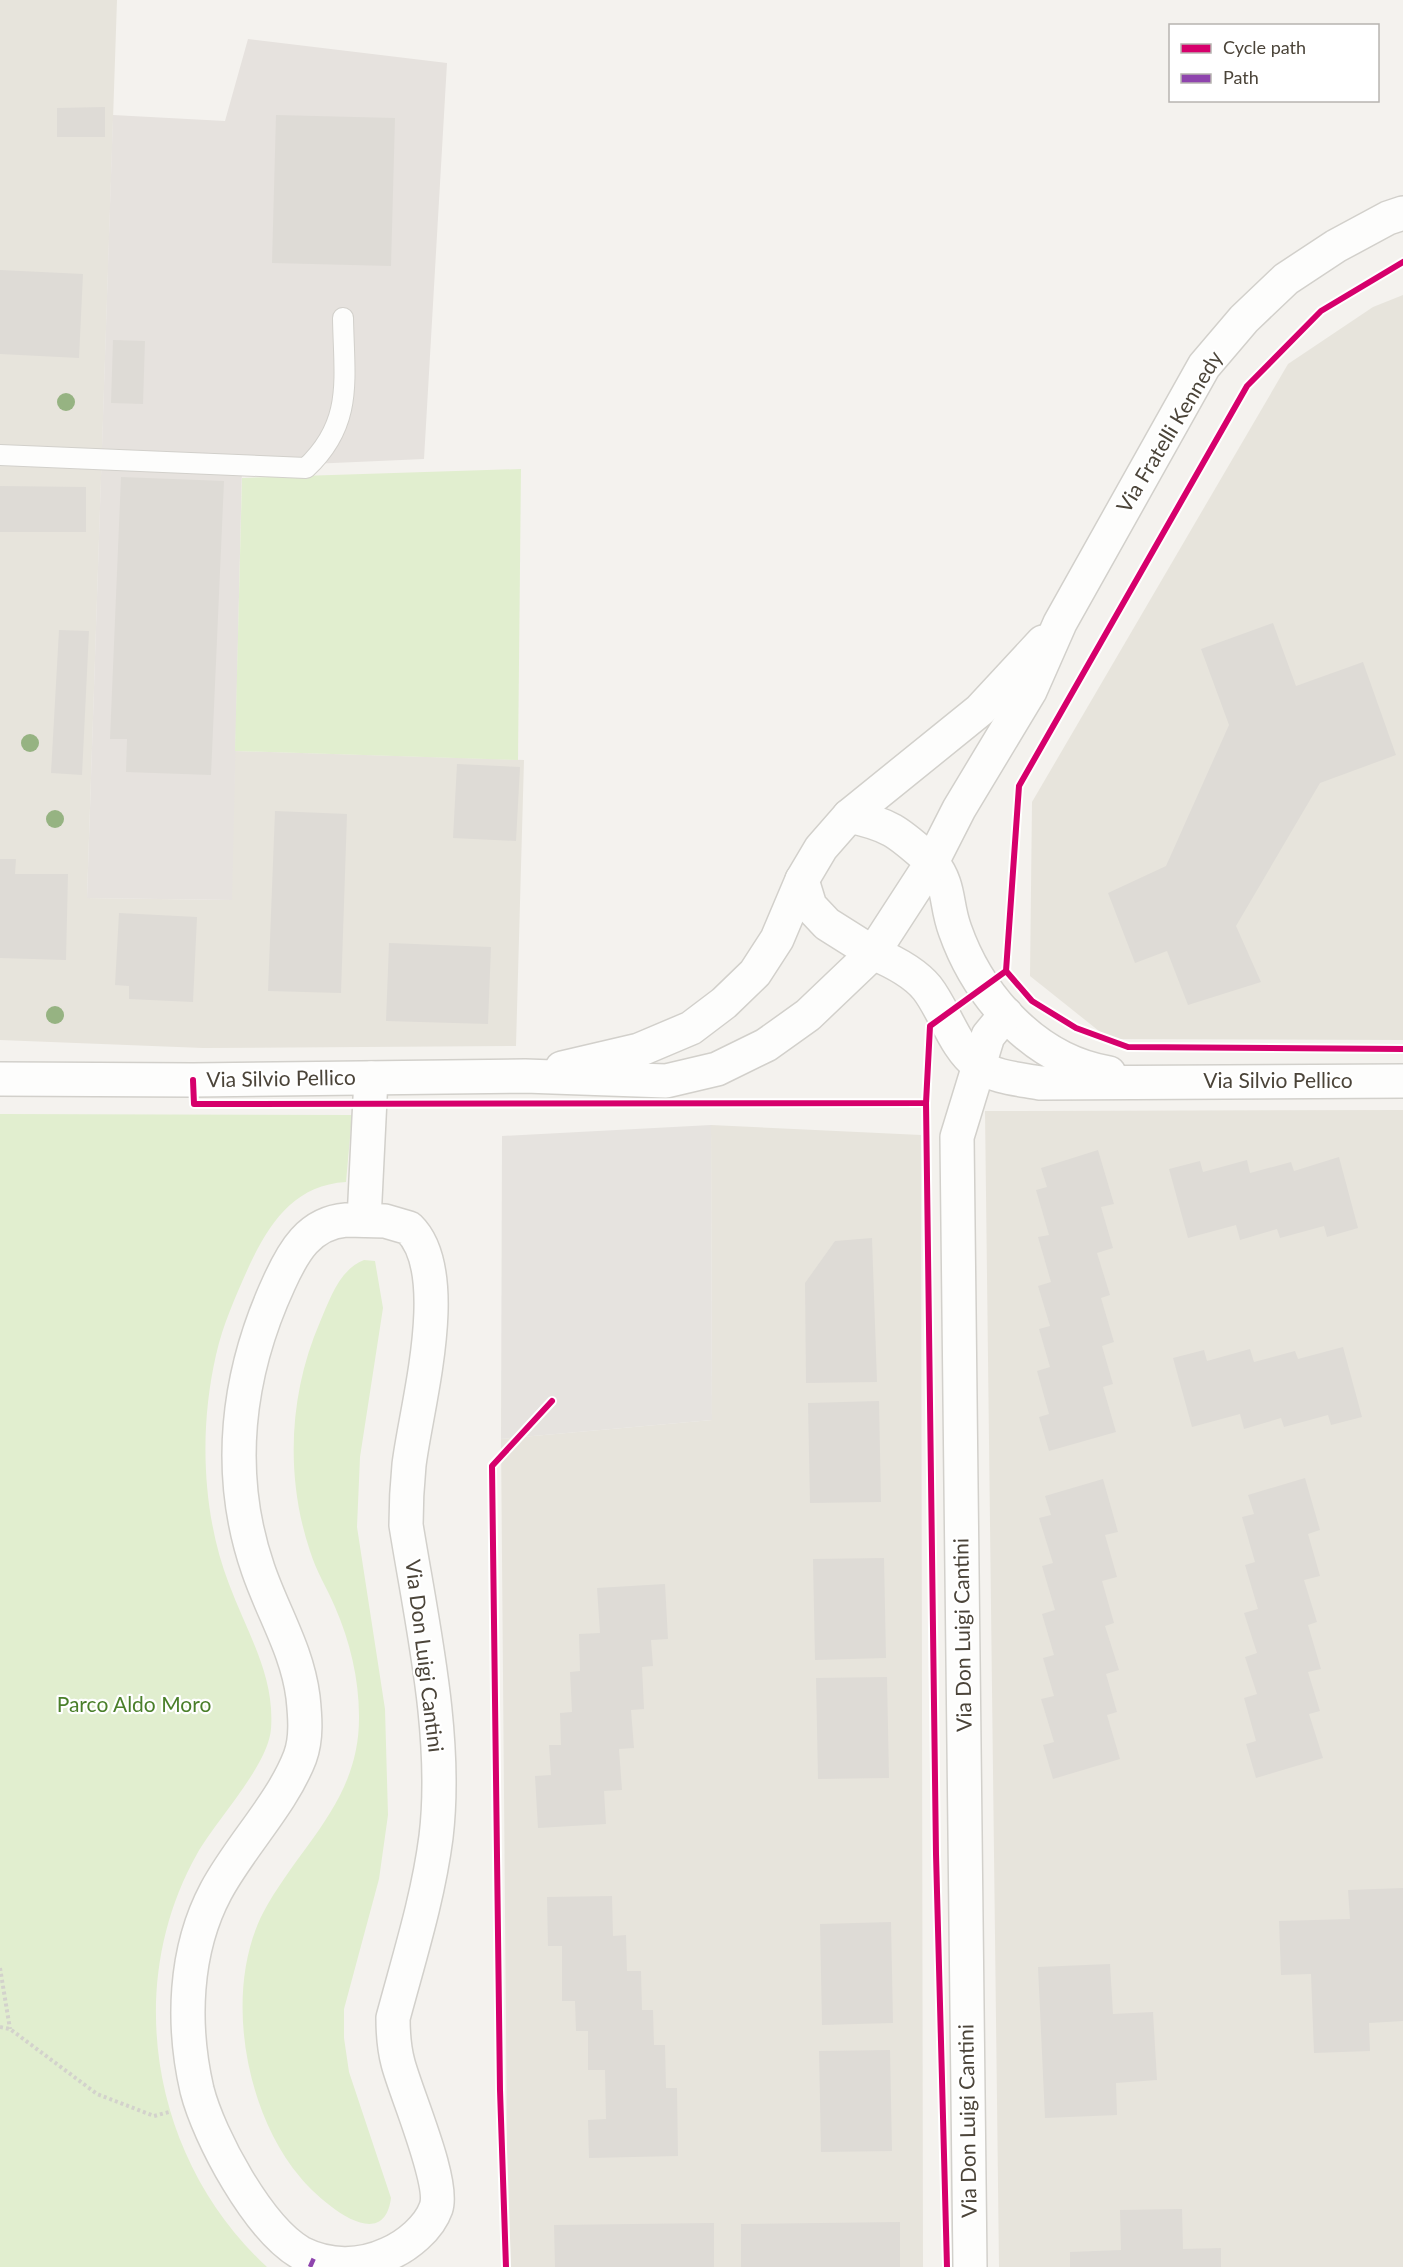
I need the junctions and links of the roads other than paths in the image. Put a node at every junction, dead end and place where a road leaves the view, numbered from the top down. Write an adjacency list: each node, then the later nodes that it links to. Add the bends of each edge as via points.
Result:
1 (1403, 213): 4 (street, Via Fratelli Kennedy, via 1327,251 1286,279 1244,319 1204,366)
2 (344, 318): 3 (lane, via 344,389 337,429 323,452 306,468)
3 (0, 456)
4 (1060, 623): 5 (street, Via Fratelli Kennedy, via 980,710); 7 (street, Via Fratelli Kennedy, via 1030,691)
5 (849, 816): 6 (street, Via Fratelli Kennedy); 7 (street, Via Silvio Pellico, via 895,830)
6 (821, 848): 8 (street, Via Silvio Pellico)
7 (932, 862): 9 (street, Via Silvio Pellico); 10 (street, Via Silvio Pellico, via 944,878 951,920 963,954)
8 (802, 880): 9 (street, Via Silvio Pellico, via 810,906 827,924); 12 (street, Via Silvio Pellico, via 777,939 755,973 691,1028 639,1050)
9 (873, 953): 11 (street, Via Silvio Pellico, via 896,963 926,987); 12 (street, Via Silvio Pellico, via 808,1015 766,1045 717,1069 666,1081)
10 (1006, 1014): 11 (street, Via Don Luigi Cantini, via 988,1036); 15 (street, Via Silvio Pellico, via 1052,1054 1097,1071)
11 (977, 1065): 15 (street, Via Silvio Pellico, via 1000,1076 1040,1083); 19 (street, Via Don Luigi Cantini, via 957,1137)
12 (525, 1076): 14 (street, Via Silvio Pellico)
13 (0, 1078): 14 (street, Via Silvio Pellico)
14 (371, 1078): 17 (street)
15 (1152, 1081): 16 (street, Via Silvio Pellico)
16 (1403, 1081)
17 (364, 1220): 18 (street, Via Don Luigi Cantini, via 394,1223 416,1235 425,1257 432,1302 406,1525 434,1705 437,1818 427,1892 393,2018 393,2037 438,2203); 18 (street, Via Don Luigi Cantini, via 325,1223 298,1247 260,1326 244,1386 239,1437 247,1530 259,1571 295,1659 302,1693 304,1739 289,1779 214,1894 197,1941 188,2025 201,2103 224,2156 266,2219 297,2250 314,2258 344,2265)
18 (399, 2259)
19 (970, 2267)

